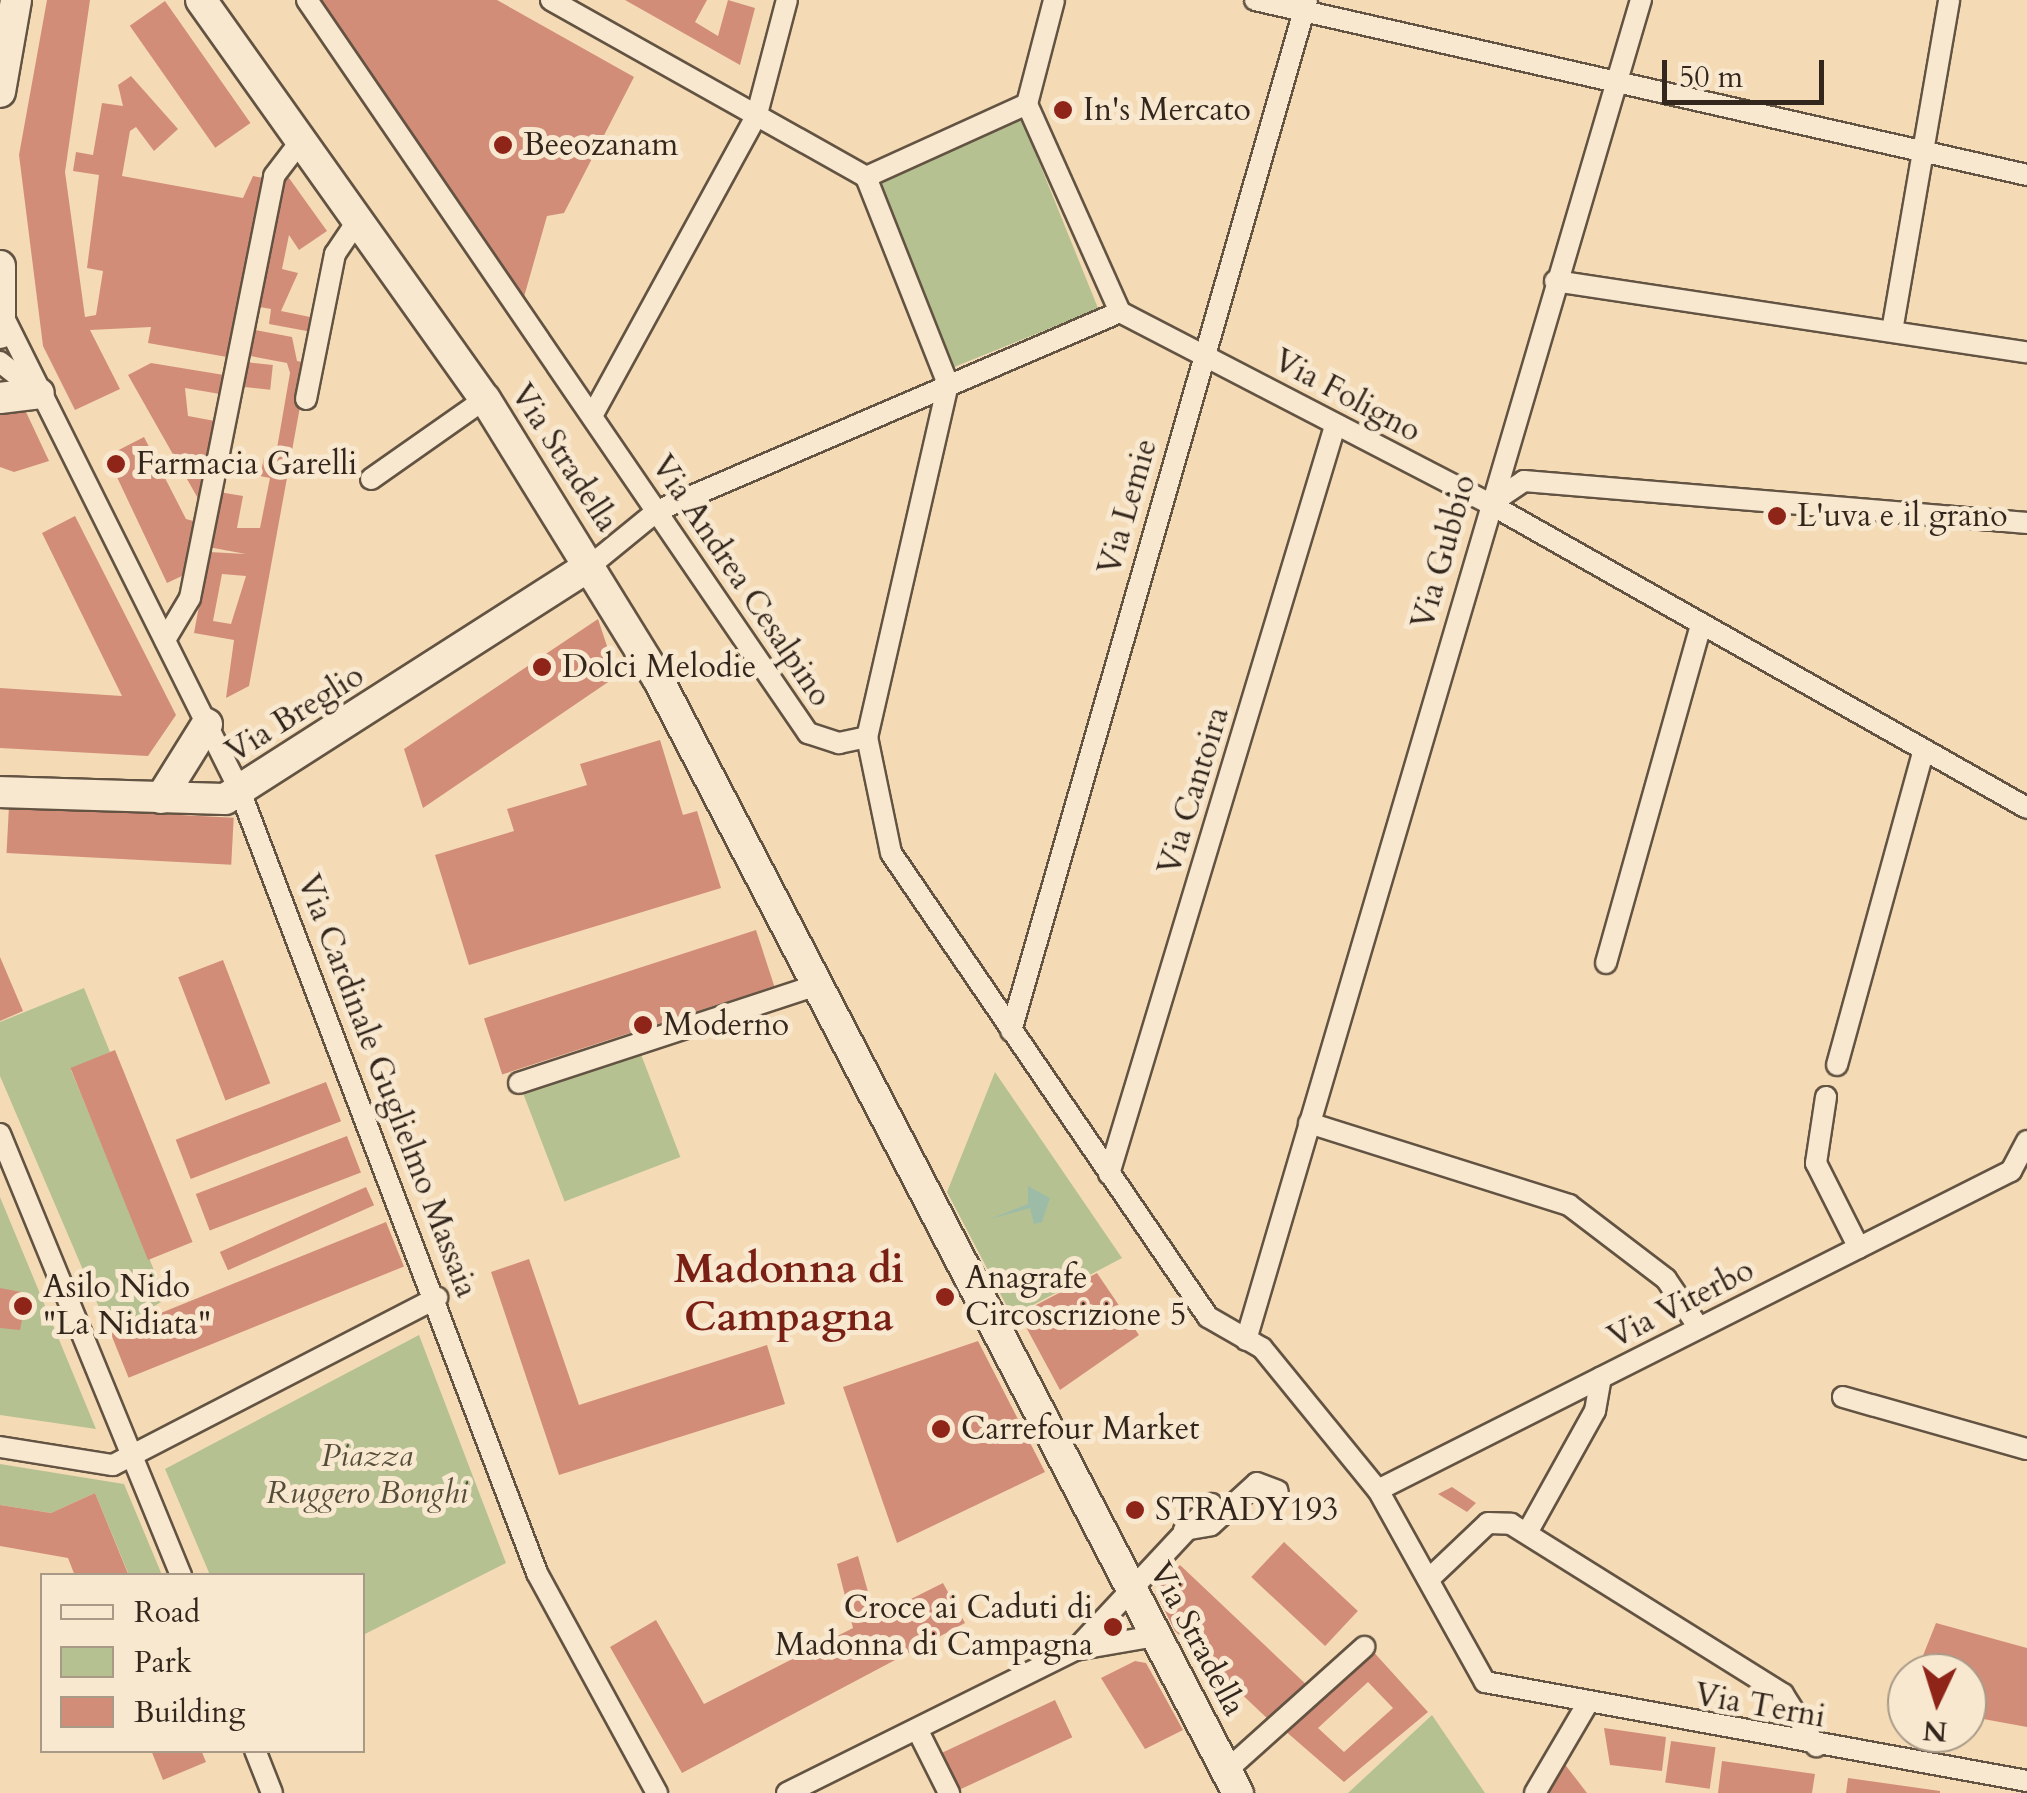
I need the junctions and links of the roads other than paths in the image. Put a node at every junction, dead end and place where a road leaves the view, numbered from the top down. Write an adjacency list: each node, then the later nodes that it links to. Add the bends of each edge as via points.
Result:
1 (16, 0): 12 (street)
2 (201, 0): 15 (street, Via Stradella)
3 (307, 0): 33 (street, Via Andrea Cesalpino)
4 (551, 0): 14 (street)
5 (787, 0): 14 (street)
6 (1054, 0): 13 (street)
7 (1255, 0): 10 (street)
8 (1641, 0): 11 (street, Via Gubbio)
9 (1949, 0): 16 (street)
10 (1305, 6): 11 (street); 26 (street, Via Lemie)
11 (1618, 79): 16 (street); 21 (street, Via Gubbio)
12 (0, 88)
13 (1027, 104): 18 (street); 22 (street)
14 (758, 114): 18 (street); 33 (street)
15 (300, 142): 19 (street, Via Stradella); 41 (street, via 274,176 190,598)
16 (1921, 150): 17 (street); 24 (street)
17 (2027, 175)
18 (866, 177): 28 (street)
19 (356, 223): 31 (street, via 335,254); 32 (street, Via Stradella)
20 (0, 266): 23 (street)
21 (1554, 282): 24 (street); 36 (street, Via Gubbio)
22 (1120, 312): 26 (street, Via Foligno); 28 (street)
23 (4, 320): 30 (street, Via Cardinale Guglielmo Massaia)
24 (1892, 331): 25 (street)
25 (2027, 352)
26 (1202, 353): 34 (street, Via Foligno); 51 (street, Via Lemie)
27 (0, 362): 30 (street, Via Cardinale Guglielmo Massaia)
28 (948, 384): 37 (street); 43 (street)
29 (0, 398): 30 (street)
30 (44, 398): 41 (street, Via Cardinale Guglielmo Massaia)
31 (306, 399)
32 (485, 399): 35 (street); 39 (street, Via Stradella)
33 (592, 416): 37 (street, Via Andrea Cesalpino)
34 (1336, 426): 36 (street, Via Foligno); 58 (street, Via Cantoira)
35 (372, 480)
36 (1490, 504): 38 (street, via 1524,481); 40 (street, Via Foligno); 55 (street, Via Gubbio)
37 (657, 511): 39 (street); 43 (street, Via Andrea Cesalpino, via 808,733 838,743)
38 (2027, 523)
39 (591, 565): 45 (street, Via Breglio); 50 (street, Via Stradella)
40 (1701, 624): 44 (street, Via Foligno); 49 (street)
41 (165, 640): 42 (street, Via Cardinale Guglielmo Massaia)
42 (207, 724): 45 (street, Via Cardinale Guglielmo Massaia); 47 (street)
43 (867, 736): 51 (street, via 891,853)
44 (1924, 750): 48 (street, Via Foligno); 52 (street)
45 (240, 791): 47 (street, Via Breglio); 61 (street, Via Cardinale Guglielmo Massaia)
46 (0, 792): 47 (street, Via Breglio)
47 (161, 798)
48 (2027, 808)
49 (1606, 962)
50 (814, 986): 53 (street); 76 (street, Via Stradella)
51 (1011, 1031): 58 (street)
52 (1837, 1064)
53 (519, 1083)
54 (1826, 1097): 60 (street, via 1816,1163)
55 (1310, 1123): 62 (street, via 1569,1205 1666,1278); 63 (street, Via Gubbio)
56 (0, 1134): 68 (street)
57 (2027, 1142): 59 (street)
58 (1109, 1174): 63 (street, via 1208,1317)
59 (2019, 1175): 60 (street, Via Viterbo)
60 (1859, 1248): 62 (street, Via Viterbo)
61 (437, 1298): 68 (street); 87 (street, Via Cardinale Guglielmo Massaia, via 537,1572)
62 (1699, 1328): 64 (street, Via Viterbo)
63 (1246, 1340): 69 (street)
64 (1601, 1378): 69 (street, Via Viterbo); 73 (street, via 1595,1411)
65 (1844, 1396): 67 (street)
66 (0, 1447): 68 (street, via 113,1465)
67 (2027, 1449)
68 (131, 1456): 74 (street)
69 (1378, 1490): 75 (street)
70 (1278, 1492): 72 (street, via 1257,1483 1211,1525)
71 (1211, 1504): 72 (street)
72 (1184, 1530): 76 (street)
73 (1526, 1532): 75 (street, via 1488,1523); 82 (street, via 1782,1694)
74 (180, 1573)
75 (1429, 1579): 80 (street, Via Terni, via 1485,1682)
76 (1129, 1585): 77 (street, Via Stradella); 79 (street)
77 (1155, 1636): 79 (street); 85 (street, Via Stradella)
78 (1364, 1647): 85 (street)
79 (1075, 1650): 81 (street)
80 (1586, 1706): 82 (street, Via Terni); 90 (street)
81 (917, 1729): 88 (street); 89 (street)
82 (1816, 1746): 84 (street, Via Terni)
83 (256, 1753): 86 (street)
84 (2027, 1781)
85 (1232, 1782)
86 (272, 1793)
87 (658, 1793)
88 (787, 1793)
89 (949, 1793)
90 (1535, 1793)

